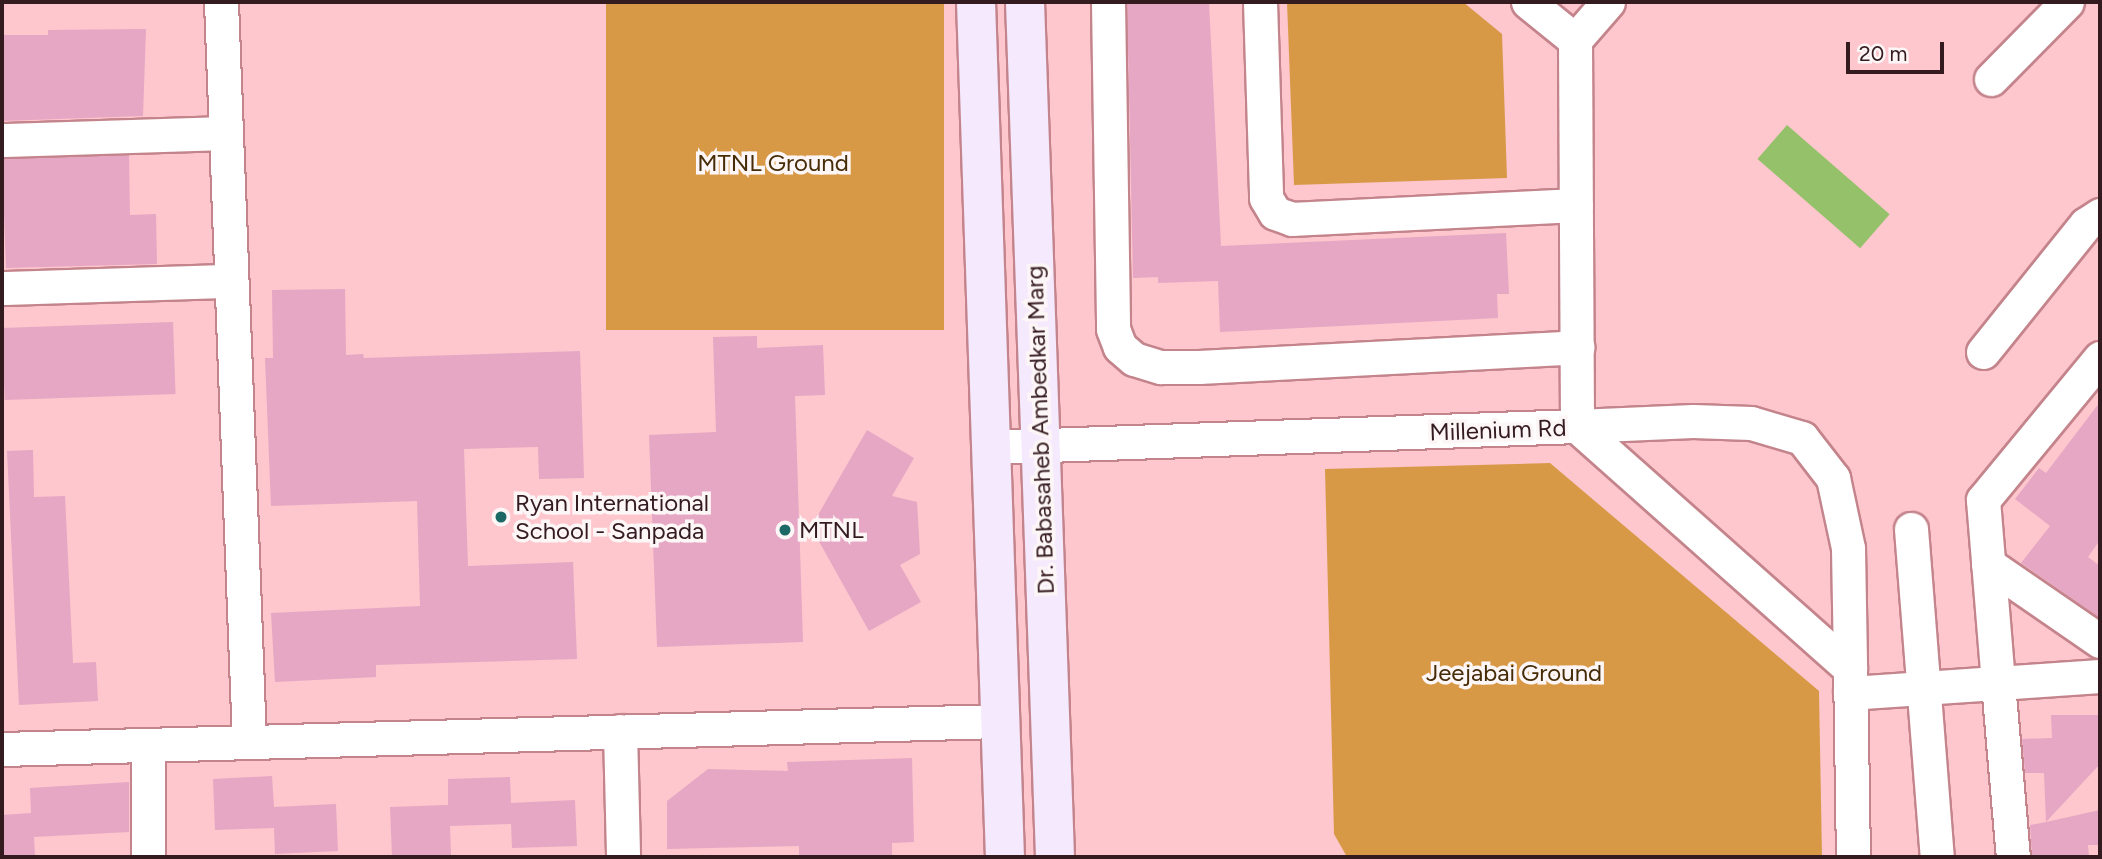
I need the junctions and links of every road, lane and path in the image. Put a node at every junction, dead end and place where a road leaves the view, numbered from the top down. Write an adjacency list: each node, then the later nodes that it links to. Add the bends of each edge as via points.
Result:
1 (221, 2): 11 (street)
2 (976, 2): 21 (main road, Dr. Babasaheb Ambedkar Marg)
3 (1025, 2): 22 (main road, Dr. Babasaheb Ambedkar Marg)
4 (1108, 2): 17 (street, via 1113,329 1120,347 1134,359 1161,367 1199,367)
5 (1260, 2): 13 (street, via 1266,198 1275,213 1292,219)
6 (1528, 2): 9 (street)
7 (1608, 2): 9 (street)
8 (2067, 2): 10 (street)
9 (1575, 40): 13 (street)
10 (1991, 79)
11 (225, 133): 12 (street); 15 (street)
12 (2, 140)
13 (1576, 205): 17 (street)
14 (2100, 215): 18 (street, via 2086,224)
15 (231, 281): 16 (street); 32 (street)
16 (2, 288)
17 (1577, 347): 20 (street)
18 (1983, 352)
19 (2100, 358): 24 (street, via 1983,500)
20 (1577, 426): 22 (street, Millenium Rd); 27 (street, Millenium Rd); 27 (street, via 1751,423 1802,438 1833,478 1848,548)
21 (991, 447): 22 (street, Millenium Rd); 30 (main road, Dr. Babasaheb Ambedkar Marg)
22 (1040, 447): 38 (main road, Dr. Babasaheb Ambedkar Marg)
23 (1911, 529): 29 (street)
24 (1988, 564): 25 (street); 28 (street)
25 (2100, 641)
26 (2100, 676): 28 (street)
27 (1850, 681): 29 (street); 39 (street)
28 (1998, 683): 29 (street); 41 (street)
29 (1924, 688): 40 (street)
30 (1001, 721): 31 (street); 37 (main road, Dr. Babasaheb Ambedkar Marg)
31 (620, 731): 32 (street); 36 (street)
32 (249, 741): 33 (street)
33 (148, 745): 34 (street); 35 (street)
34 (2, 749)
35 (148, 857)
36 (623, 857)
37 (1006, 857)
38 (1055, 857)
39 (1853, 857)
40 (1937, 857)
41 (2013, 857)

